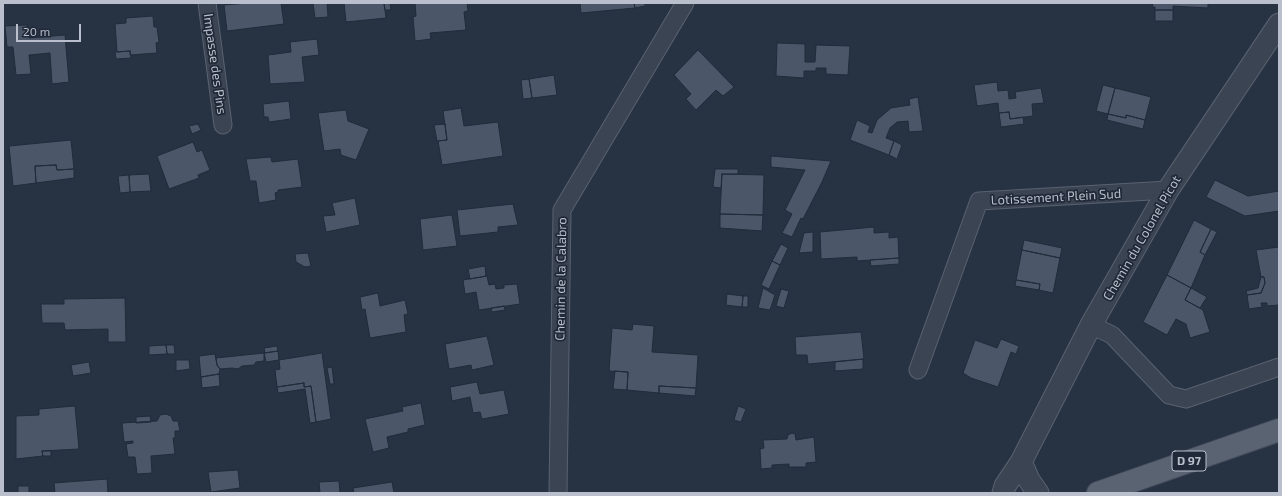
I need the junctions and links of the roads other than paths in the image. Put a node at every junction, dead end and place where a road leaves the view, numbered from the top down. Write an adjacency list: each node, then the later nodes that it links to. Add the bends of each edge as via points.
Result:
1 (207, 3): 4 (street, Impasse des Pins)
2 (685, 3): 11 (street, Chemin de la Calabro, via 562,210)
3 (1279, 24): 5 (street, Chemin du Colonel Picot)
4 (223, 125)
5 (1168, 190): 6 (street, Chemin du Colonel Picot); 8 (street, Lotissement Plein Sud, via 979,201)
6 (1091, 325): 7 (street, via 1112,335 1169,395 1186,399); 10 (street, Chemin du Colonel Picot)
7 (1279, 367)
8 (918, 370)
9 (1279, 430): 14 (main road, D 97)
10 (1021, 462): 12 (street, Chemin du Colonel Picot, via 1004,486); 13 (street)
11 (558, 493)
12 (1003, 493)
13 (1038, 493)
14 (1098, 493)

